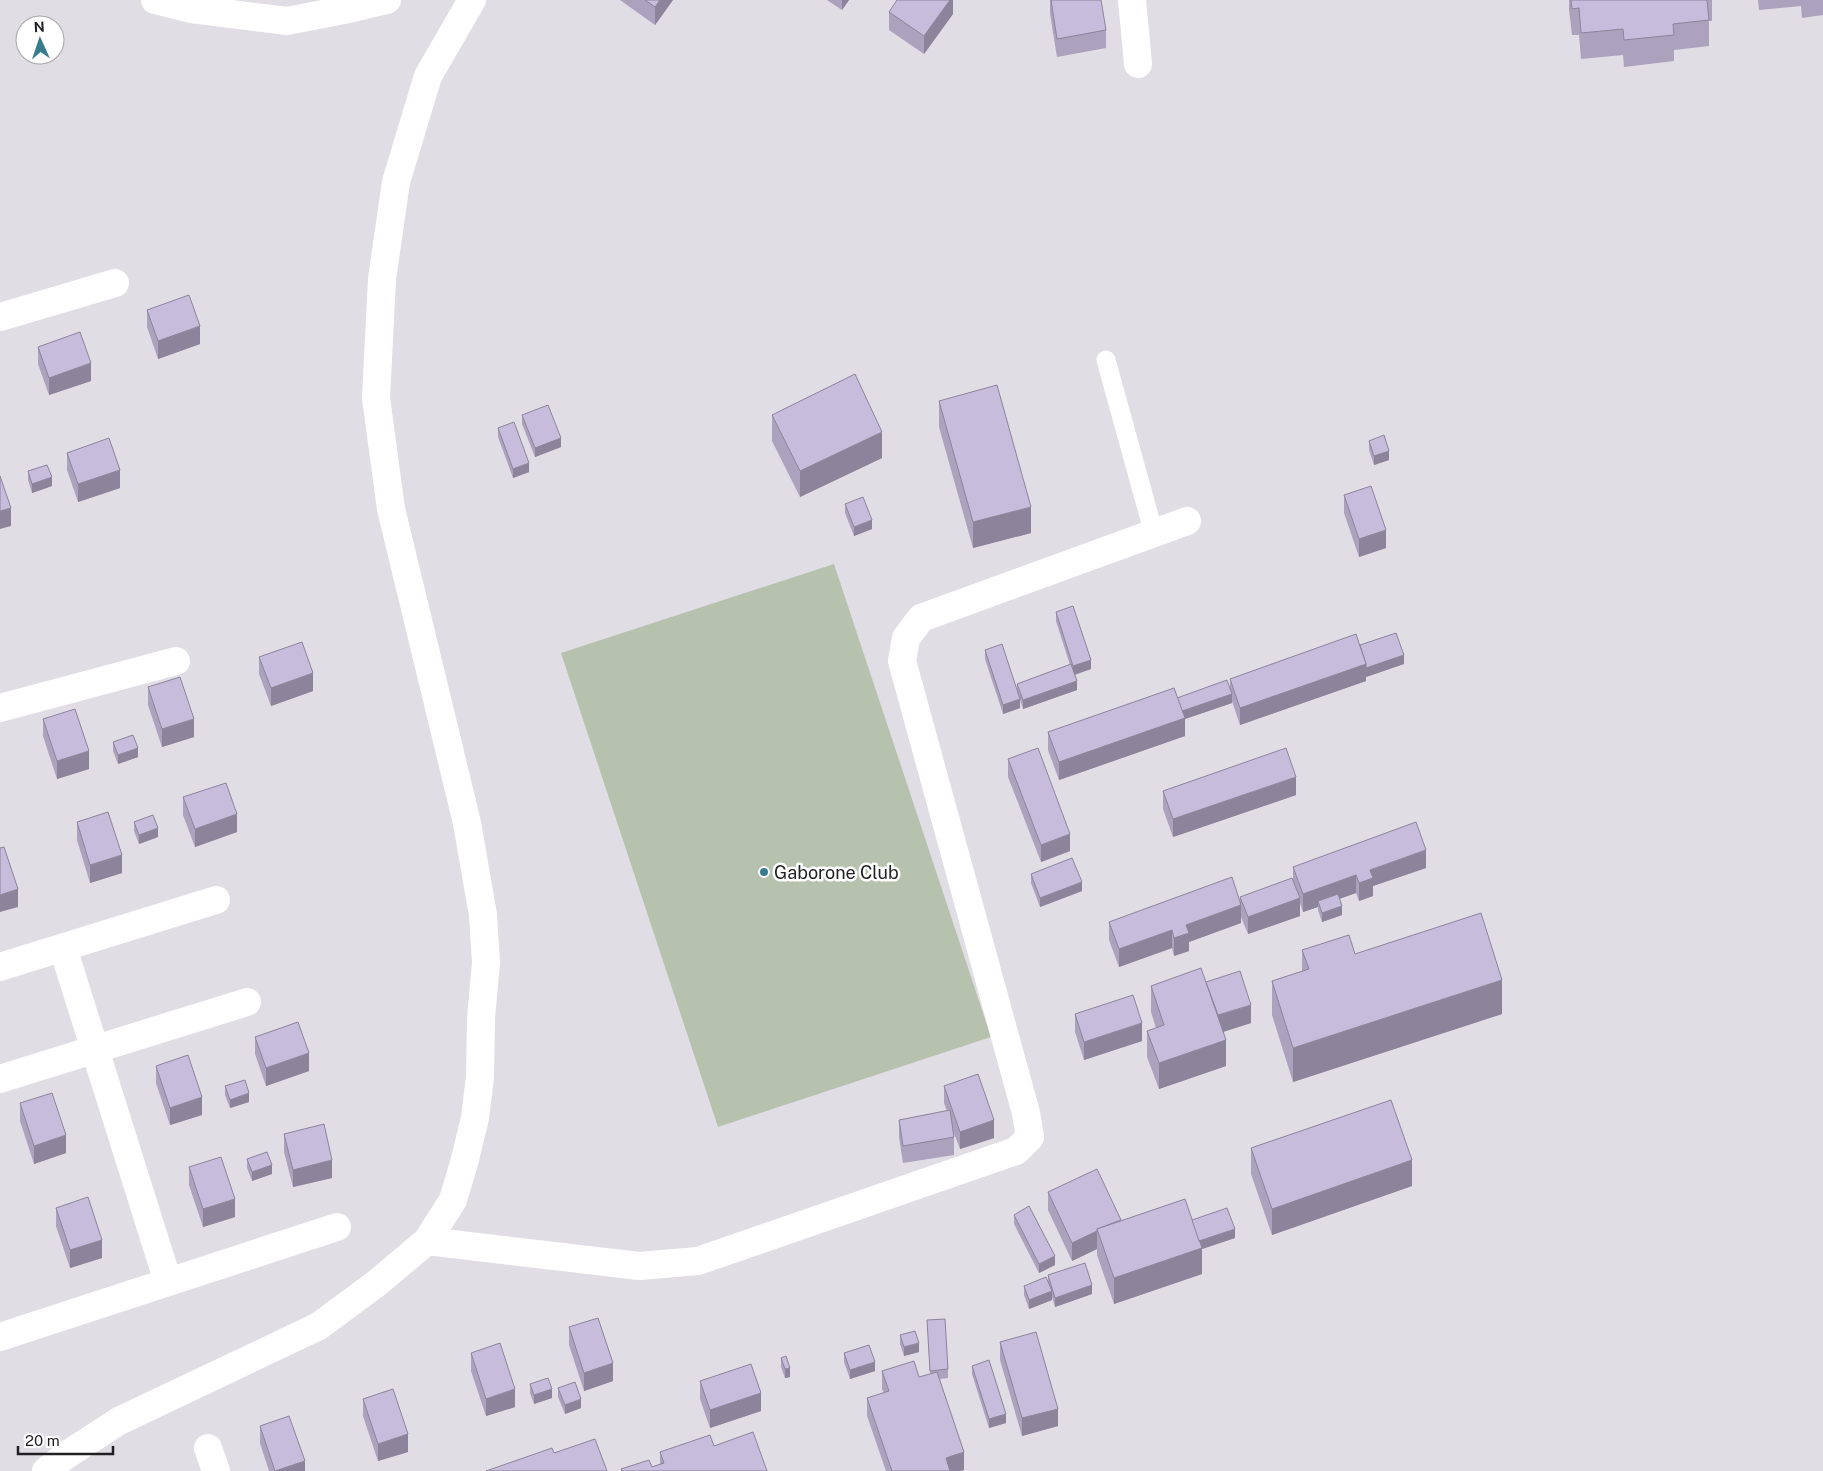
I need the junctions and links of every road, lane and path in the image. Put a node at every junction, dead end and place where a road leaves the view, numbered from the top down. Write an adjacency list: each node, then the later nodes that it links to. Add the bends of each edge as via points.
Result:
1 (155, 0): 2 (street, via 191,9 287,21)
2 (387, 0)
3 (472, 0): 20 (street, via 428,76 396,182 382,279 376,398 391,509 467,823 483,915 486,963 475,1118 453,1200)
4 (1132, 0): 5 (street)
5 (1138, 64)
6 (115, 283): 7 (street)
7 (0, 317)
8 (1106, 360): 10 (lane)
9 (1187, 521): 10 (street)
10 (1154, 534): 20 (street, via 921,618 906,638 902,661 1026,1113 1030,1137 1016,1151 698,1261 639,1266)
11 (176, 661): 12 (street)
12 (0, 708)
13 (216, 900): 14 (street)
14 (62, 948): 15 (street); 17 (street)
15 (0, 967)
16 (247, 1002): 17 (street)
17 (95, 1050): 18 (street); 21 (street)
18 (0, 1080)
19 (337, 1227): 21 (street)
20 (427, 1240): 23 (street, via 319,1326 119,1421)
21 (168, 1282): 22 (street)
22 (0, 1337)
23 (46, 1471)

